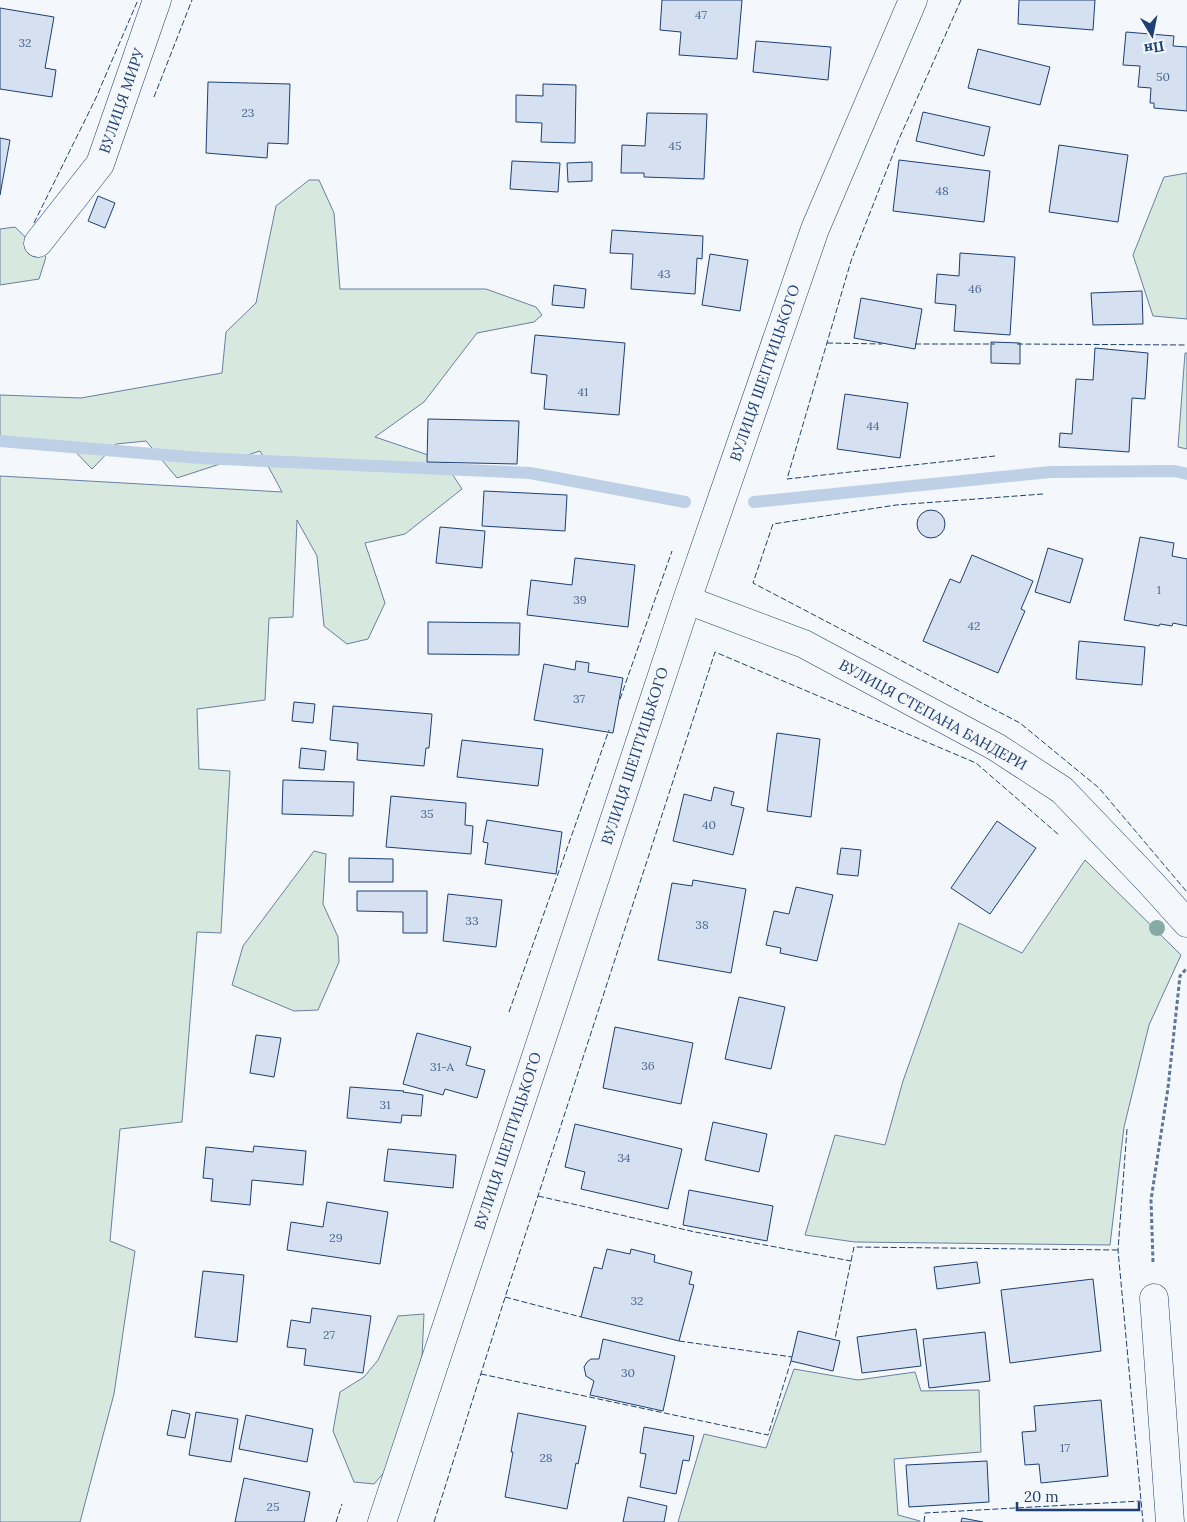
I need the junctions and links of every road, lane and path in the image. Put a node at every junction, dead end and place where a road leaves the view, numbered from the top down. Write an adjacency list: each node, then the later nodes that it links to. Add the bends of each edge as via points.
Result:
1 (157, 0): 3 (street, ВУЛИЦЯ МИРУ, via 100,164)
2 (913, 0): 4 (street, ВУЛИЦЯ ШЕПТИЦЬКОГО, via 816,229)
3 (38, 244)
4 (686, 600): 5 (street, ВУЛИЦЯ СТЕПАНА БАНДЕРИ, via 804,644 1004,753 1062,790); 8 (street, ВУЛИЦЯ ШЕПТИЦЬКОГО)
5 (1187, 924)
6 (1187, 968): 7 (path, via 1180,976 1151,1200)
7 (1154, 1298): 9 (street)
8 (382, 1522)
9 (1170, 1522)

